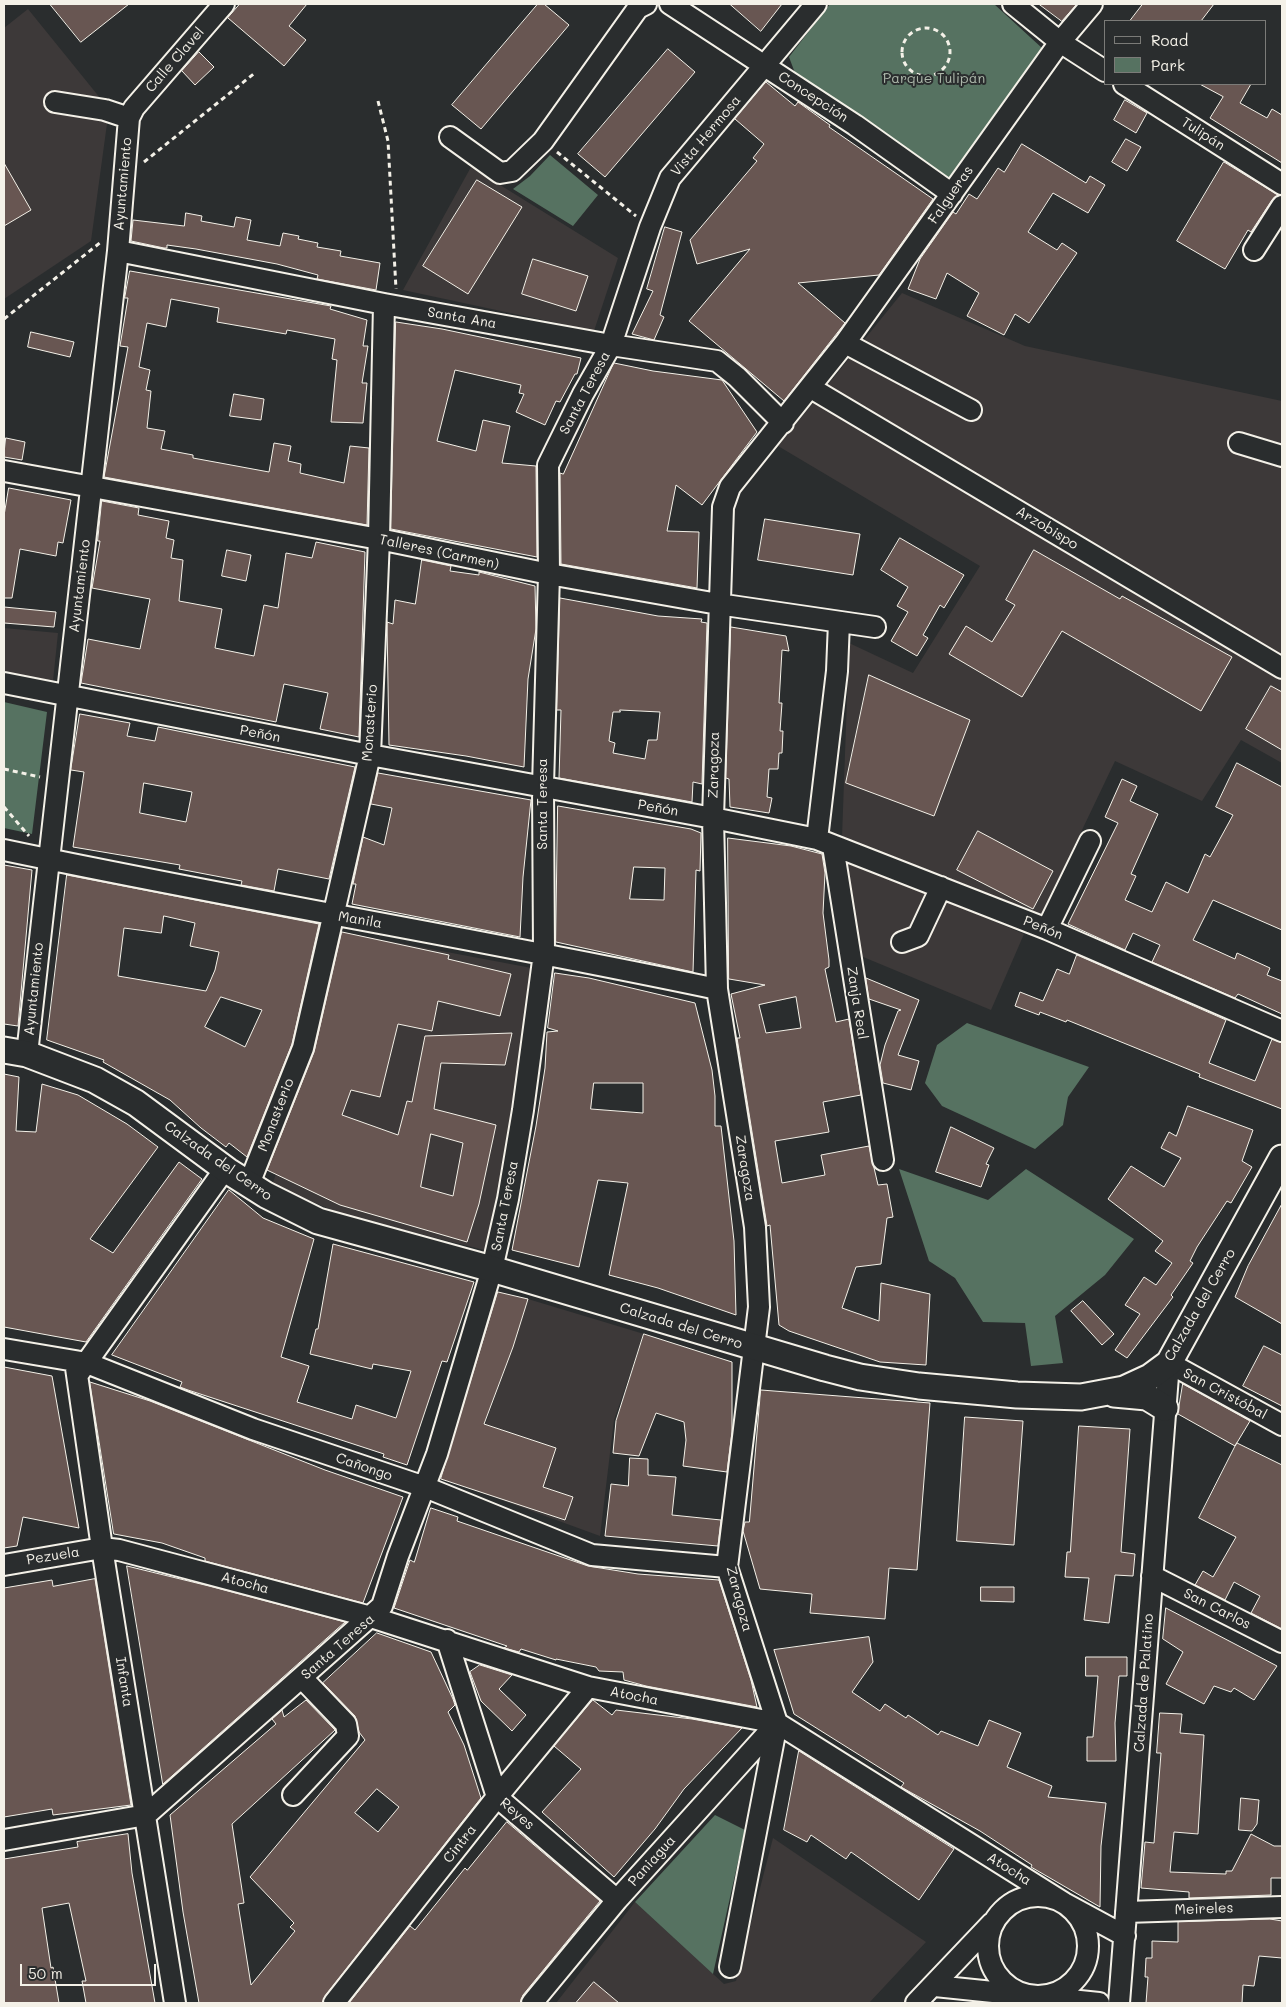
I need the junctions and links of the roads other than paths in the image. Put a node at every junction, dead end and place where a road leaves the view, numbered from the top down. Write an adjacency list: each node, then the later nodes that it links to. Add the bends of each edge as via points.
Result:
1 (224, 4): 12 (street, Calle Clavel, via 134,108)
2 (670, 4): 8 (street, Concepción)
3 (816, 4): 8 (street, Vista Hermosa)
4 (1013, 4): 7 (street)
5 (1092, 4): 7 (street, Falgueras)
6 (636, 5): 13 (street, via 543,141 512,170 500,173)
7 (1060, 42): 9 (street); 15 (street, Falgueras)
8 (765, 65): 15 (street, Concepción); 21 (street, Vista Hermosa, via 670,178)
9 (1104, 70)
10 (1126, 85): 14 (street, Tulipán)
11 (55, 102): 12 (street, via 105,110)
12 (129, 118): 18 (street, Ayuntamiento)
13 (450, 137)
14 (1282, 184)
15 (952, 194): 20 (street, Falgueras)
16 (1282, 206): 17 (street)
17 (1254, 250)
18 (118, 251): 19 (street, Santa Ana); 28 (street, Ayuntamiento)
19 (391, 305): 21 (street, Santa Ana); 29 (street, Monasterio)
20 (845, 343): 22 (street, Falgueras); 23 (street)
21 (611, 344): 24 (street, Santa Ana, via 717,361); 30 (street, Santa Teresa, via 548,465)
22 (811, 388): 24 (street, Zaragoza); 34 (street, Arzobispo)
23 (971, 410)
24 (783, 423): 31 (street, Zaragoza, via 730,487 724,500)
25 (1239, 443): 26 (street)
26 (1282, 456)
27 (4, 471): 28 (street, Talleres (Carmen))
28 (92, 486): 29 (street, Talleres (Carmen)); 36 (street, Ayuntamiento)
29 (379, 539): 30 (street, Talleres (Carmen)); 37 (street, Monasterio)
30 (549, 574): 31 (street, Talleres (Carmen)); 38 (street, Santa Teresa)
31 (718, 604): 32 (street, Talleres (Carmen)); 39 (street, Zaragoza)
32 (839, 622): 33 (street, Talleres (Carmen)); 41 (street, Zanja Real)
33 (875, 627)
34 (1276, 665)
35 (4, 683): 36 (street, Peñón)
36 (67, 697): 37 (street, Peñón); 43 (street, Ayuntamiento)
37 (370, 756): 38 (street, Peñón); 45 (street, Monasterio)
38 (542, 786): 39 (street, Peñón); 48 (street, Santa Teresa)
39 (713, 818): 41 (street, Peñón); 49 (street, Zaragoza)
40 (1090, 840): 46 (street)
41 (825, 843): 44 (street, Peñón); 53 (street, Zanja Real)
42 (4, 850): 43 (street, Manila)
43 (49, 860): 45 (street, Manila); 51 (street, Ayuntamiento)
44 (941, 887): 46 (street, Peñón); 47 (street, via 918,936)
45 (333, 915): 48 (street, Manila); 55 (street, Monasterio, via 303,1048)
46 (1047, 929): 50 (street, Peñón)
47 (902, 942)
48 (544, 953): 49 (street, Manila); 56 (street, Santa Teresa, via 523,1110)
49 (717, 989): 58 (street, Zaragoza, via 755,1228 759,1307)
50 (1282, 1031)
51 (15, 1052): 54 (main road, Calzada del Cerro, via 95,1080 136,1103)
52 (1282, 1158): 59 (main road, Calzada del Cerro)
53 (883, 1160)
54 (225, 1169): 55 (main road, Calzada del Cerro); 60 (street)
55 (249, 1184): 56 (main road, Calzada del Cerro, via 318,1221)
56 (492, 1269): 58 (main road, Calzada del Cerro); 64 (street, Santa Teresa)
57 (4, 1349): 60 (street, Cañongo)
58 (754, 1349): 61 (main road, Calzada del Cerro, via 860,1377 892,1382 1018,1395); 67 (street, Zaragoza)
59 (1169, 1363): 61 (main road, Calzada del Cerro, via 1135,1385); 62 (street, Calzada de Palatino); 63 (street, San Cristóbal)
60 (80, 1367): 64 (street, Cañongo); 65 (street, Infanta)
61 (1104, 1394): 62 (main road, via 1126,1393 1147,1397)
62 (1165, 1408): 68 (street, Calzada de Palatino)
63 (1282, 1425)
64 (425, 1488): 67 (street, Cañongo, via 592,1554); 69 (street, Santa Teresa, via 382,1606)
65 (102, 1548): 66 (street, Pezuela); 69 (street, Atocha); 77 (street, Infanta)
66 (4, 1564)
67 (728, 1567): 74 (street, Zaragoza)
68 (1152, 1576): 71 (street, San Carlos); 83 (street, Calzada de Palatino)
69 (371, 1617): 70 (street, Atocha); 72 (street, Santa Teresa)
70 (447, 1640): 73 (street, Atocha); 76 (street, Reyes)
71 (1282, 1642)
72 (302, 1678): 75 (street, via 349,1730 348,1736); 77 (street, Santa Teresa)
73 (588, 1687): 74 (street, Atocha); 76 (street, Cintra)
74 (777, 1724): 79 (street, Atocha); 80 (street, Paniagua); 86 (street, Zaragoza)
75 (293, 1795)
76 (497, 1797): 80 (street, Reyes); 90 (street, Cintra)
77 (146, 1815): 78 (street); 89 (street, Infanta)
78 (4, 1840)
79 (1027, 1880): 81 (street, Atocha); 84 (street)
80 (617, 1900): 91 (street, Paniagua)
81 (1064, 1903): 84 (street, via 1037,1896 1023,1898); 85 (street, Atocha); 88 (street, via 1084,1926 1088,1940 1084,1963 1072,1982 1060,1990)
82 (1282, 1907): 83 (street, Meireles)
83 (1126, 1912): 85 (street, Calzada de Palatino)
84 (1000, 1913): 87 (street); 88 (street, via 988,1940 994,1970 1003,1981)
85 (1125, 1936): 94 (street, Calzada de Palatino)
86 (730, 1967)
87 (935, 1986): 88 (street); 92 (street)
88 (1030, 1995): 93 (street)
89 (175, 2003)
90 (334, 2003)
91 (532, 2003)
92 (916, 2003)
93 (1100, 2003)
94 (1119, 2003)

